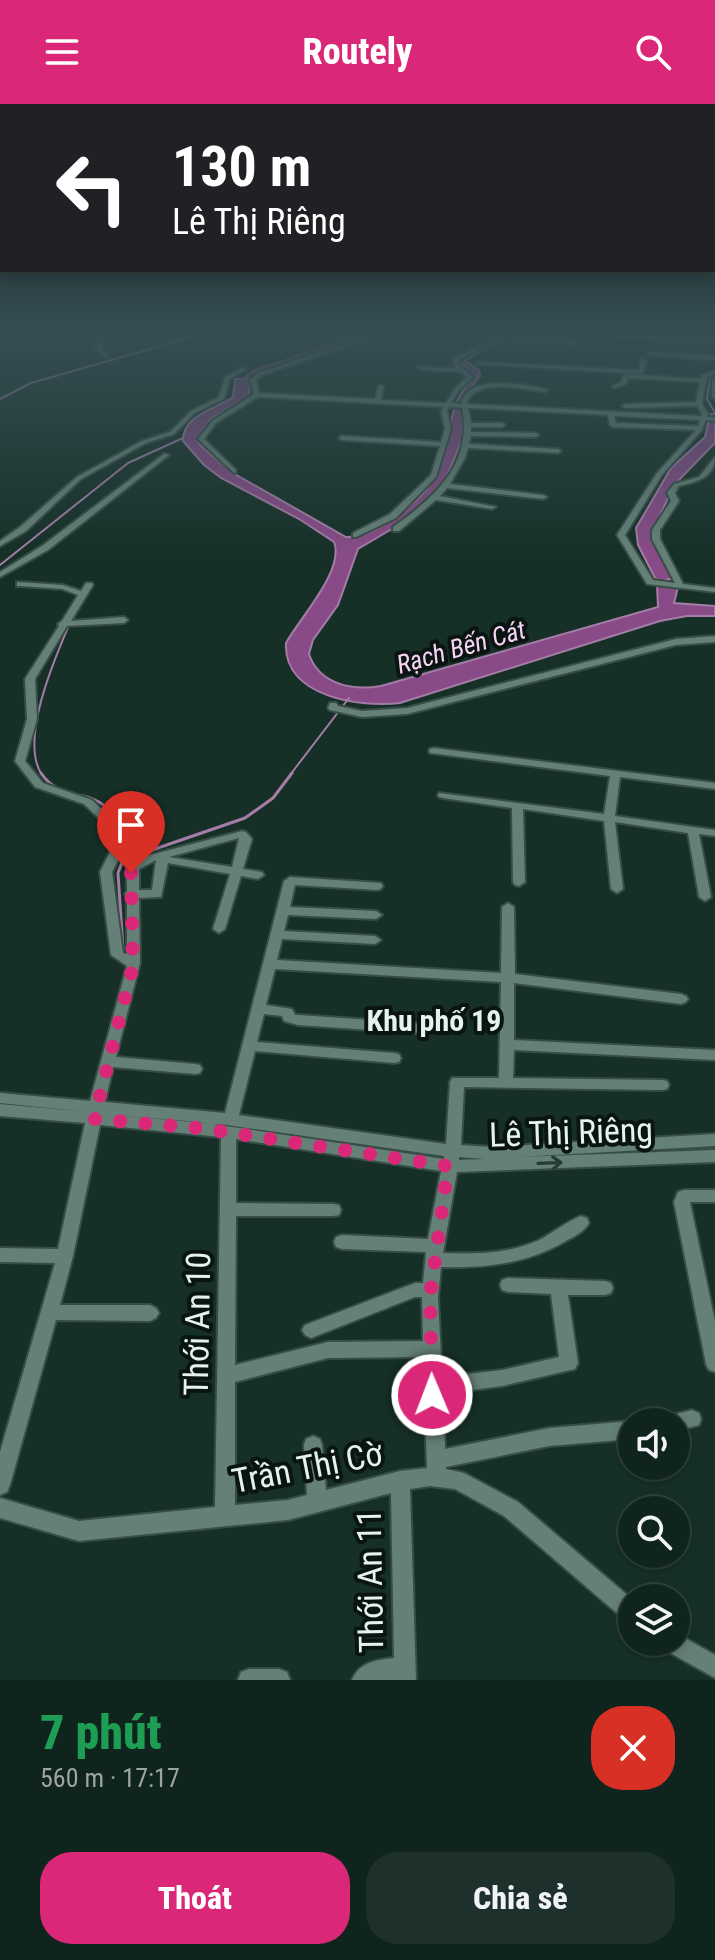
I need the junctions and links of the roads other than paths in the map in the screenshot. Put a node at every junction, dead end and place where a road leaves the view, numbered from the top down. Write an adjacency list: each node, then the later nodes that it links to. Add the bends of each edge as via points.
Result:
1 (449, 407): 17 (street)
2 (202, 408): 31 (street, via 172,433 144,442 79,478)
3 (237, 408): 24 (street, via 214,422 201,439)
4 (458, 408): 5 (street)
5 (465, 408): 8 (street); 14 (street)
6 (563, 408): 8 (street)
7 (590, 408): 9 (street)
8 (563, 412): 9 (street)
9 (589, 413): 10 (street)
10 (611, 413): 11 (street); 13 (street, via 613,425)
11 (708, 418): 13 (street)
12 (502, 425): 14 (street)
13 (700, 428): 33 (street, via 659,474 623,530 623,540 651,582)
14 (469, 429): 15 (street); 18 (street)
15 (536, 435)
16 (342, 438): 17 (street)
17 (442, 444): 30 (street, via 436,472 409,503)
18 (467, 446): 19 (street); 20 (street)
19 (558, 451)
20 (461, 454): 22 (street); 25 (street)
21 (166, 455): 32 (street, via 68,531)
22 (550, 458)
23 (715, 459): 33 (street, via 701,478 676,485 671,493 675,501 656,530)
24 (234, 471)
25 (447, 486): 26 (street); 27 (street, via 540,496)
26 (437, 498): 28 (street); 29 (street)
27 (530, 505)
28 (492, 507)
29 (396, 529)
30 (356, 535)
31 (0, 544)
32 (0, 575)
33 (677, 583): 35 (street)
34 (20, 584): 37 (street, via 86,590)
35 (715, 590)
36 (124, 620): 37 (street)
37 (62, 624): 62 (street, via 30,679 32,719 20,761 45,789 83,799 111,822 117,850 106,872 117,955)
38 (715, 639): 39 (street, via 676,642 407,711 362,714)
39 (338, 708)
40 (434, 751): 41 (street)
41 (615, 775): 42 (street); 45 (street)
42 (715, 786)
43 (443, 795): 44 (street)
44 (517, 807): 45 (street); 51 (street)
45 (609, 819): 46 (street); 53 (street)
46 (693, 830): 47 (street); 55 (street)
47 (715, 833)
48 (162, 857): 49 (street); 49 (street, via 242,834 246,839); 54 (street, via 133,867); 54 (street, via 157,894)
49 (236, 871): 50 (street); 59 (street)
50 (258, 875)
51 (519, 882)
52 (377, 886): 57 (street, Thới An 10, via 290,881)
53 (617, 889)
54 (131, 894): 62 (street)
55 (705, 897)
56 (508, 907): 64 (street)
57 (282, 911): 58 (street); 60 (street, Thới An 10)
58 (376, 915)
59 (219, 929)
60 (277, 935): 61 (street); 63 (street, Thới An 10)
61 (375, 940)
62 (134, 963): 72 (street)
63 (270, 964): 64 (street); 66 (street, Thới An 10)
64 (508, 978): 65 (street); 68 (street)
65 (681, 999)
66 (259, 1009): 67 (street, via 287,1012 298,1020); 69 (street, Thới An 10)
67 (415, 1028)
68 (507, 1045): 70 (street); 74 (street)
69 (249, 1046): 71 (street); 79 (street, Thới An 10)
70 (715, 1055)
71 (394, 1058)
72 (109, 1062): 73 (street); 78 (street)
73 (195, 1069)
74 (506, 1083): 75 (street); 82 (street, via 457,1082)
75 (662, 1085)
76 (0, 1098): 78 (street, Lê Thị Riêng)
77 (0, 1110): 78 (street, Lê Thị Riêng)
78 (95, 1113): 79 (street, Lê Thị Riêng); 90 (street)
79 (230, 1126): 82 (street, Lê Thị Riêng); 84 (street, Thới An 10)
80 (715, 1140): 82 (street, Lê Thị Riêng)
81 (715, 1156): 82 (street, Lê Thị Riêng, one-way to 81)
82 (450, 1158): 88 (street)
83 (715, 1196): 99 (street, via 684,1196 682,1202)
84 (228, 1209): 85 (street); 100 (street, Thới An 10)
85 (333, 1210)
86 (581, 1223): 88 (street, via 556,1241 507,1260)
87 (342, 1242): 88 (street)
88 (434, 1253): 94 (street)
89 (0, 1255): 90 (street)
90 (65, 1256): 95 (street)
91 (508, 1285): 92 (street)
92 (558, 1287): 93 (street); 101 (street, via 569,1363)
93 (605, 1288)
94 (431, 1290): 97 (street, via 415,1290); 98 (street)
95 (48, 1312): 96 (street); 106 (street)
96 (150, 1313)
97 (311, 1330)
98 (431, 1349): 100 (street, via 328,1350); 101 (street)
99 (715, 1364)
100 (226, 1376): 109 (street, Thới An 10)
101 (432, 1387): 104 (street)
102 (618, 1431): 104 (street, via 549,1437)
103 (313, 1445): 107 (street)
104 (436, 1469): 105 (street, Trần Thị Cờ); 110 (street, Trần Thị Cờ, via 511,1509)
105 (400, 1481): 107 (street, Trần Thị Cờ); 113 (street, Thới An 11)
106 (0, 1485)
107 (317, 1501): 109 (street, Trần Thị Cờ, via 288,1510)
108 (0, 1508): 109 (street, Trần Thị Cờ, via 79,1531)
109 (225, 1516)
110 (618, 1601)
111 (690, 1652): 112 (street)
112 (715, 1667)
113 (404, 1674): 116 (street, via 375,1671)
114 (249, 1680): 115 (street)
115 (279, 1680)
116 (363, 1680)

